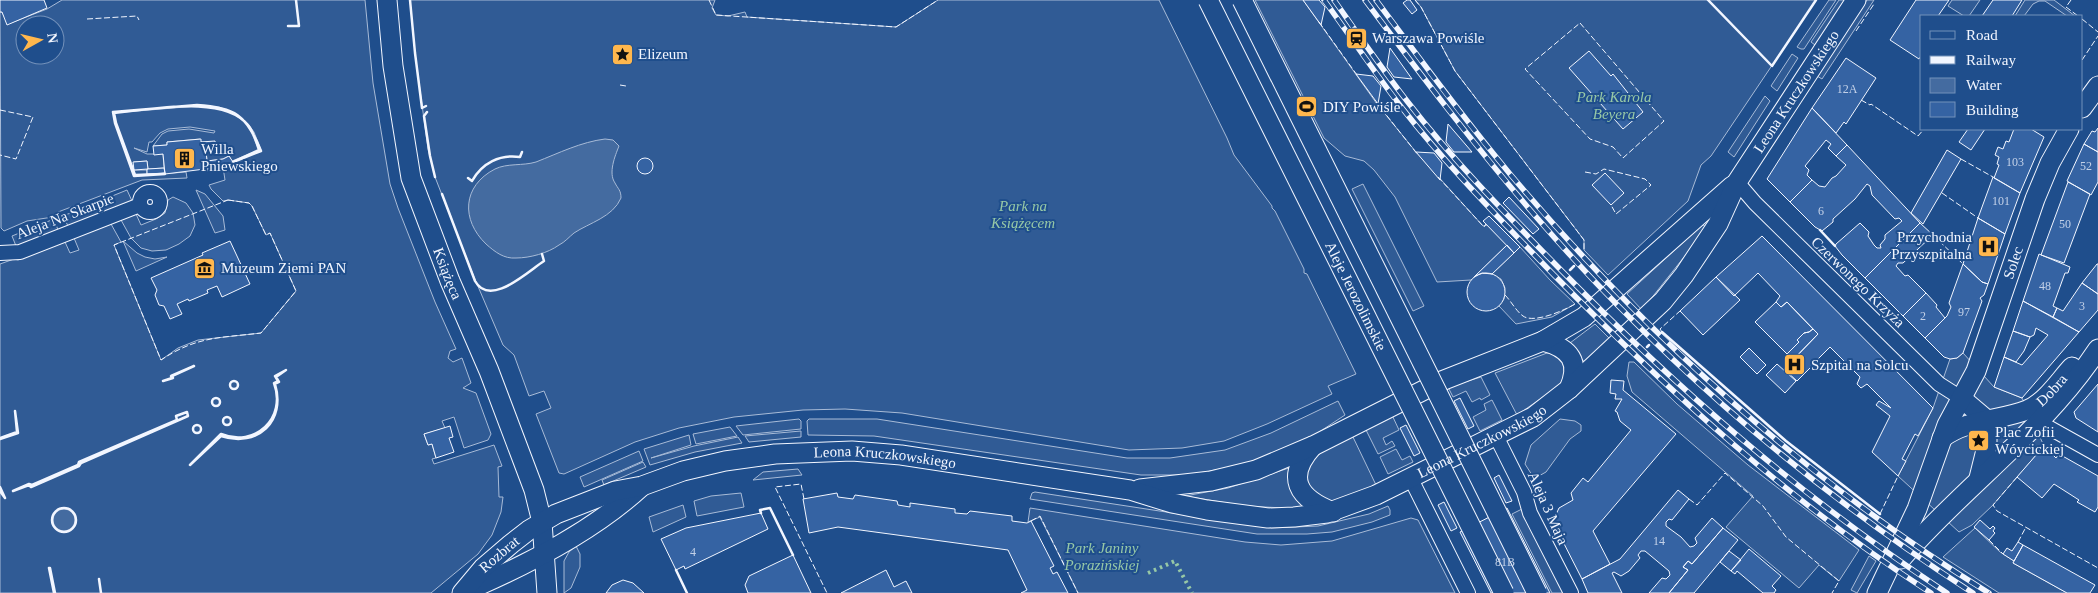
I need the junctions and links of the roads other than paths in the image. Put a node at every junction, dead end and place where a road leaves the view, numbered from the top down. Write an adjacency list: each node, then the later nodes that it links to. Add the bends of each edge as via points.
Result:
1 (387, 0): 28 (street, Książęca, via 394,72 411,178 534,490)
2 (1208, 0): 33 (street, Aleje Jerozolimskie, bridge)
3 (1242, 0): 34 (street, Aleje Jerozolimskie, bridge)
4 (1856, 0): 8 (street, Leona Kruczkowskiego)
5 (2098, 86): 6 (street)
6 (2083, 107)
7 (2068, 130): 14 (street, Solec, via 2042,183 1976,371)
8 (1737, 182): 11 (street, Leona Kruczkowskiego, via 1584,317); 13 (street, Leona Kruczkowskiego, via 1718,224 1684,275 1654,309); 14 (street, Czerwonego Krzyża, via 1939,384)
9 (140, 205): 10 (street, Aleja Na Skarpie, via 20,252)
10 (0, 253)
11 (1543, 341): 13 (street, via 1555,344 1575,364); 19 (street, Leona Kruczkowskiego, via 1444,380)
12 (2098, 349): 15 (street, Dobra, via 2075,364 2036,405); 16 (street, Dobra, via 2068,391)
13 (1569, 389): 17 (street, Leona Kruczkowskiego, via 1533,417)
14 (1961, 398): 15 (street); 18 (street)
15 (1992, 418): 16 (street); 18 (street, via 1959,428); 22 (street)
16 (2039, 422): 20 (street); 22 (street)
17 (1496, 436): 21 (street, Leona Kruczkowskiego); 35 (street, Aleja 3 Maja)
18 (1942, 438): 24 (street)
19 (1314, 445): 25 (street, Leona Kruczkowskiego, via 1233,477); 27 (street, via 1301,460 1300,485 1303,493 1316,505)
20 (2098, 455)
21 (1411, 479): 27 (street, Leona Kruczkowskiego); 32 (street)
22 (1979, 479): 26 (street)
23 (642, 486): 25 (street, Leona Kruczkowskiego, via 683,471 743,458 792,452 852,451); 28 (street, Leona Kruczkowskiego, via 620,506); 28 (street, Leona Kruczkowskiego, via 615,491 566,510)
24 (1926, 486): 26 (street, via 1937,500); 29 (street)
25 (1130, 490): 27 (street, Leona Kruczkowskiego, via 1172,503 1261,517)
26 (1954, 502): 29 (street, via 1925,531)
27 (1333, 512)
28 (544, 538): 30 (street, Rozbrat, via 506,574); 30 (street, Rozbrat, via 511,544 483,568); 31 (street, Książęca)
29 (1881, 585)
30 (462, 593)
31 (547, 593)
32 (1468, 593)
33 (1504, 593)
34 (1537, 593)
35 (1570, 593)

